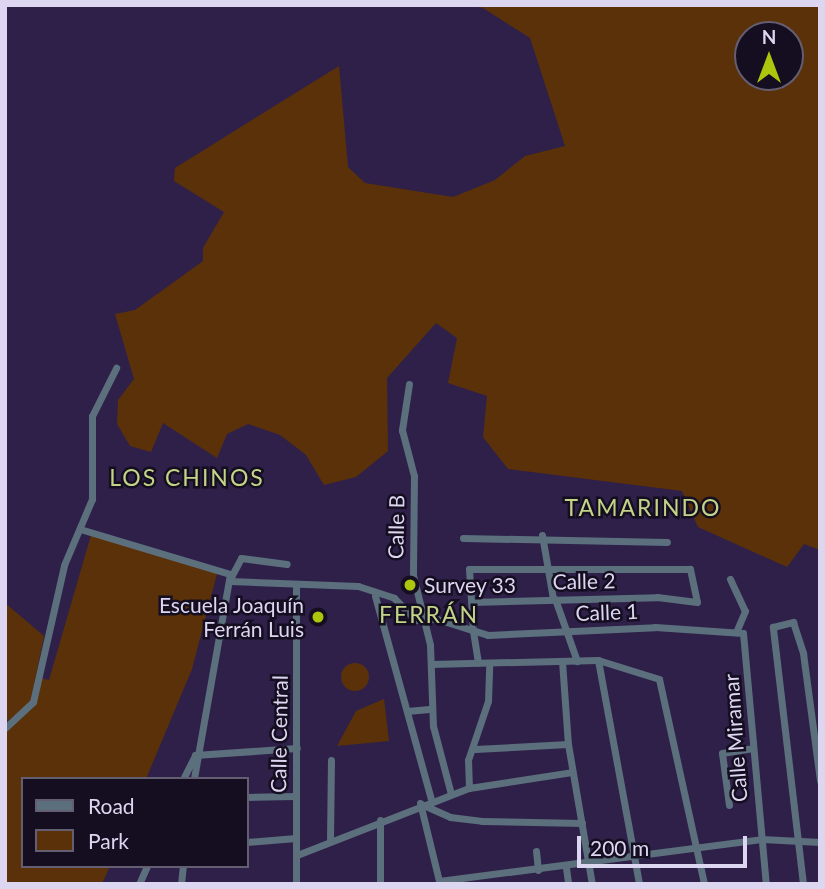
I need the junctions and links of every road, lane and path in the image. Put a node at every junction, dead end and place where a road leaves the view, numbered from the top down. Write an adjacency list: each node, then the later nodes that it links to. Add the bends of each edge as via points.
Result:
1 (116, 368): 3 (street, via 92,416 93,493)
2 (409, 384): 15 (street, Calle B, via 402,430 414,476 413,575)
3 (80, 529): 9 (street); 27 (street, via 64,565 33,702)
4 (542, 535): 5 (street); 6 (street, via 592,544); 8 (street)
5 (463, 538)
6 (667, 542)
7 (287, 564): 9 (street, via 241,558)
8 (547, 566): 13 (street); 13 (street, Calle 2, via 690,569 696,602); 14 (street, via 469,569)
9 (231, 579): 11 (street); 32 (street)
10 (730, 579): 18 (street, Calle Miramar, via 745,611)
11 (296, 585): 12 (street, via 358,586); 29 (street, Calle Central)
12 (375, 596): 15 (street, Calle 1, via 394,598 406,615); 26 (street)
13 (554, 599): 14 (street, Calle 2); 16 (street)
14 (472, 602): 17 (street)
15 (425, 620): 17 (street, Calle 1); 23 (street, Calle B)
16 (568, 630): 17 (street, Calle 1); 18 (street, Calle 1); 21 (street)
17 (473, 631): 22 (street)
18 (739, 632): 30 (street, Calle Miramar)
19 (598, 660): 21 (street); 53 (street, via 654,676 681,760); 56 (street)
20 (562, 661): 21 (street); 24 (street); 28 (street)
21 (577, 661)
22 (478, 663): 23 (street); 24 (street)
23 (431, 664): 25 (street, Calle B)
24 (488, 664): 31 (street, via 488,701)
25 (432, 709): 26 (street); 39 (street, Calle B)
26 (407, 711): 42 (street)
27 (5, 728)
28 (568, 744): 31 (street); 34 (street)
29 (297, 748): 32 (street); 40 (street, Calle Central)
30 (753, 748): 44 (street, via 722,753); 48 (street, Calle Miramar)
31 (475, 749): 38 (street, via 468,760)
32 (195, 755): 35 (street); 36 (street)
33 (331, 760): 49 (street)
34 (572, 772): 38 (street); 46 (street)
35 (184, 777)
36 (194, 777)
37 (820, 781): 52 (street, via 799,628 793,622 773,627)
38 (467, 789): 39 (street)
39 (451, 794): 42 (street)
40 (296, 796): 41 (street); 47 (street, Calle Central)
41 (248, 797)
42 (431, 799): 43 (street)
43 (420, 803): 45 (street); 46 (street, via 471,820); 60 (street, via 436,880)
44 (729, 805)
45 (380, 820): 49 (street); 64 (street)
46 (582, 823): 57 (street)
47 (296, 838): 50 (street); 55 (street, Calle Central)
48 (761, 839): 52 (street); 53 (street); 68 (street, Calle Miramar)
49 (330, 841): 55 (street)
50 (248, 842)
51 (820, 842): 52 (street)
52 (801, 843): 69 (street)
53 (698, 850): 56 (street); 67 (street)
54 (536, 851): 60 (street)
55 (297, 855): 63 (street, Calle Central)
56 (635, 859): 57 (street); 66 (street)
57 (589, 866): 59 (street); 65 (street)
58 (146, 868): 62 (street)
59 (566, 868): 60 (street); 61 (street)
60 (538, 870)
61 (568, 883)
62 (139, 884)
63 (296, 884)
64 (380, 884)
65 (592, 884)
66 (639, 884)
67 (704, 884)
68 (766, 884)
69 (803, 884)

